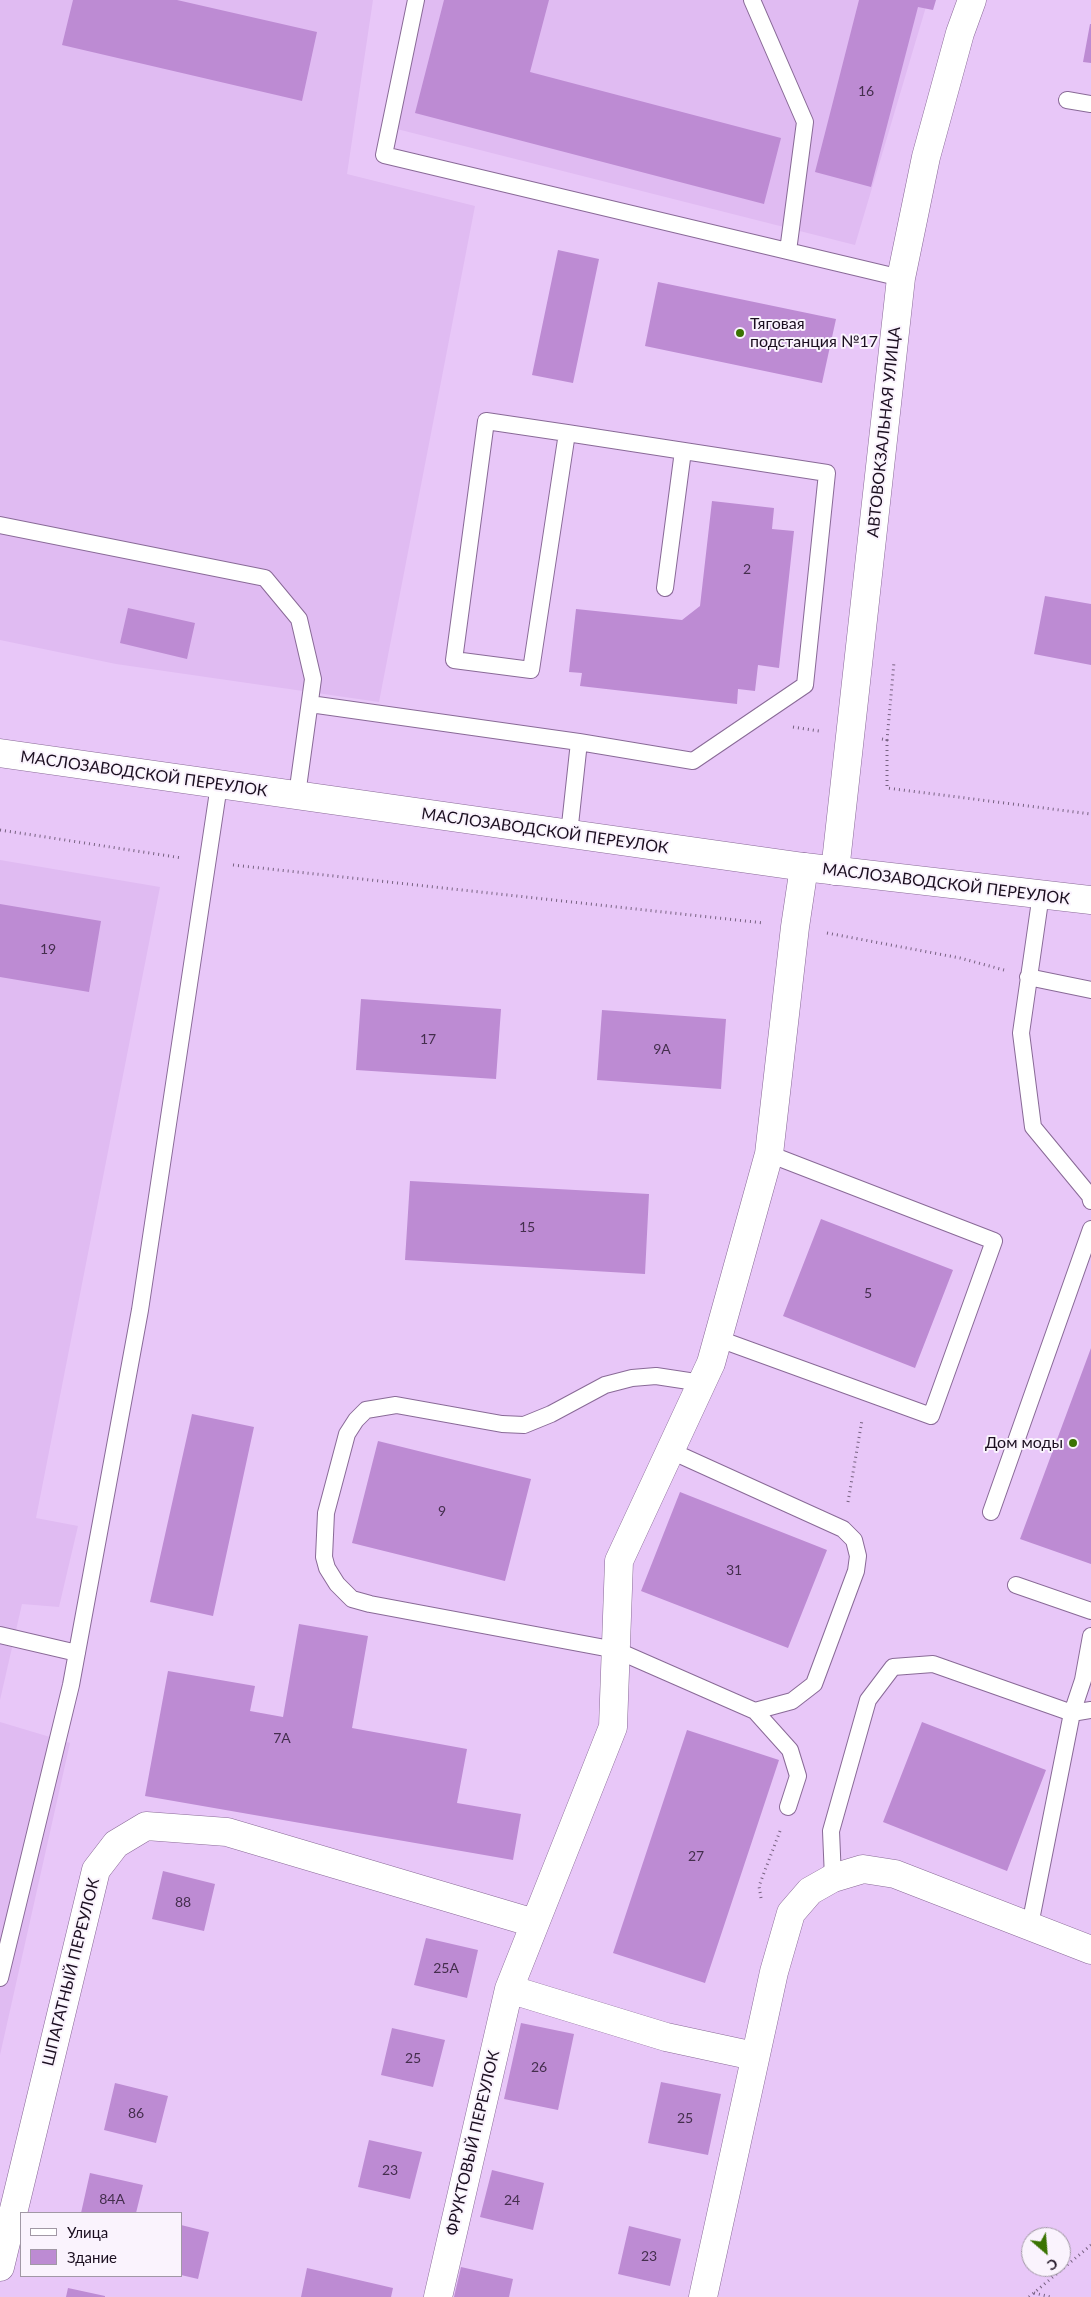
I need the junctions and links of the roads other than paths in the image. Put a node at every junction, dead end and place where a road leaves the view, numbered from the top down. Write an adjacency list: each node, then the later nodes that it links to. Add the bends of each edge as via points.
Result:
1 (416, 0): 6 (lane, via 384,155)
2 (752, 0): 6 (lane, via 805,122)
3 (972, 0): 7 (main road, АВТОВОКЗАЛЬНАЯ УЛИЦА, via 926,158)
4 (1067, 100): 5 (lane)
5 (1091, 104)
6 (788, 251): 7 (lane)
7 (901, 278): 19 (main road, АВТОВОКЗАЛЬНАЯ УЛИЦА)
8 (568, 433): 8 (lane, via 486,421 454,660 531,670); 9 (lane)
9 (683, 451): 11 (lane); 13 (lane, via 828,473 805,685 693,761)
10 (0, 525): 12 (lane, via 265,578 298,619 313,679)
11 (665, 588)
12 (310, 704): 13 (lane); 16 (lane)
13 (579, 742): 17 (lane)
14 (0, 753): 15 (main road, МАСЛОЗАВОДСКОЙ ПЕРЕУЛОК)
15 (219, 786): 16 (main road, МАСЛОЗАВОДСКОЙ ПЕРЕУЛОК); 36 (lane, via 140,1310)
16 (297, 795): 17 (main road, МАСЛОЗАВОДСКОЙ ПЕРЕУЛОК)
17 (569, 834): 18 (main road, МАСЛОЗАВОДСКОЙ ПЕРЕУЛОК)
18 (804, 867): 19 (main road, МАСЛОЗАВОДСКОЙ ПЕРЕУЛОК); 24 (main road, ФРУКТОВЫЙ ПЕРЕУЛОК)
19 (835, 871): 20 (main road, МАСЛОЗАВОДСКОЙ ПЕРЕУЛОК)
20 (1041, 894): 21 (main road, МАСЛОЗАВОДСКОЙ ПЕРЕУЛОК); 22 (lane)
21 (1091, 900)
22 (1028, 977): 23 (lane); 25 (lane, via 1022,1033 1033,1127)
23 (1091, 990)
24 (769, 1154): 27 (main road, ФРУКТОВЫЙ ПЕРЕУЛОК); 27 (lane, via 994,1241 931,1416)
25 (1091, 1201)
26 (1091, 1229): 30 (lane)
27 (719, 1339): 28 (main road, ФРУКТОВЫЙ ПЕРЕУЛОК)
28 (702, 1383): 29 (main road, ФРУКТОВЫЙ ПЕРЕУЛОК); 35 (lane, via 656,1376 632,1378 605,1385 524,1425 494,1423 396,1405 376,1407 366,1410 347,1434 326,1513 324,1557 337,1584 352,1599)
29 (671, 1451): 35 (main road, ФРУКТОВЫЙ ПЕРЕУЛОК, via 619,1561); 38 (lane, via 843,1529 854,1540 858,1556 856,1571 814,1684 792,1700)
30 (992, 1512)
31 (1016, 1585): 32 (lane)
32 (1091, 1611)
33 (0, 1634): 36 (lane)
34 (1091, 1636): 39 (lane, via 1083,1680)
35 (616, 1650): 38 (lane); 42 (main road, ФРУКТОВЫЙ ПЕРЕУЛОК, via 613,1727)
36 (77, 1653): 45 (lane)
37 (1091, 1710): 39 (lane)
38 (755, 1711): 40 (lane, via 790,1750 798,1776)
39 (1072, 1713): 41 (lane, via 932,1664 893,1667 868,1700 831,1831); 43 (lane)
40 (788, 1807)
41 (833, 1878): 43 (main road, via 863,1869 896,1874); 47 (main road, via 810,1891 791,1913)
42 (534, 1923): 46 (main road, ФРУКТОВЫЙ ПЕРЕУЛОК); 48 (main road, ШПАГАТНЫЙ ПЕРЕУЛОК, via 227,1832 146,1826 116,1844 96,1870)
43 (1030, 1925): 44 (main road)
44 (1091, 1950)
45 (0, 1978)
46 (509, 1990): 47 (main road, via 666,2037); 49 (main road, ФРУКТОВЫЙ ПЕРЕУЛОК)
47 (754, 2056): 50 (main road)
48 (0, 2267)
49 (438, 2297)
50 (703, 2297)

